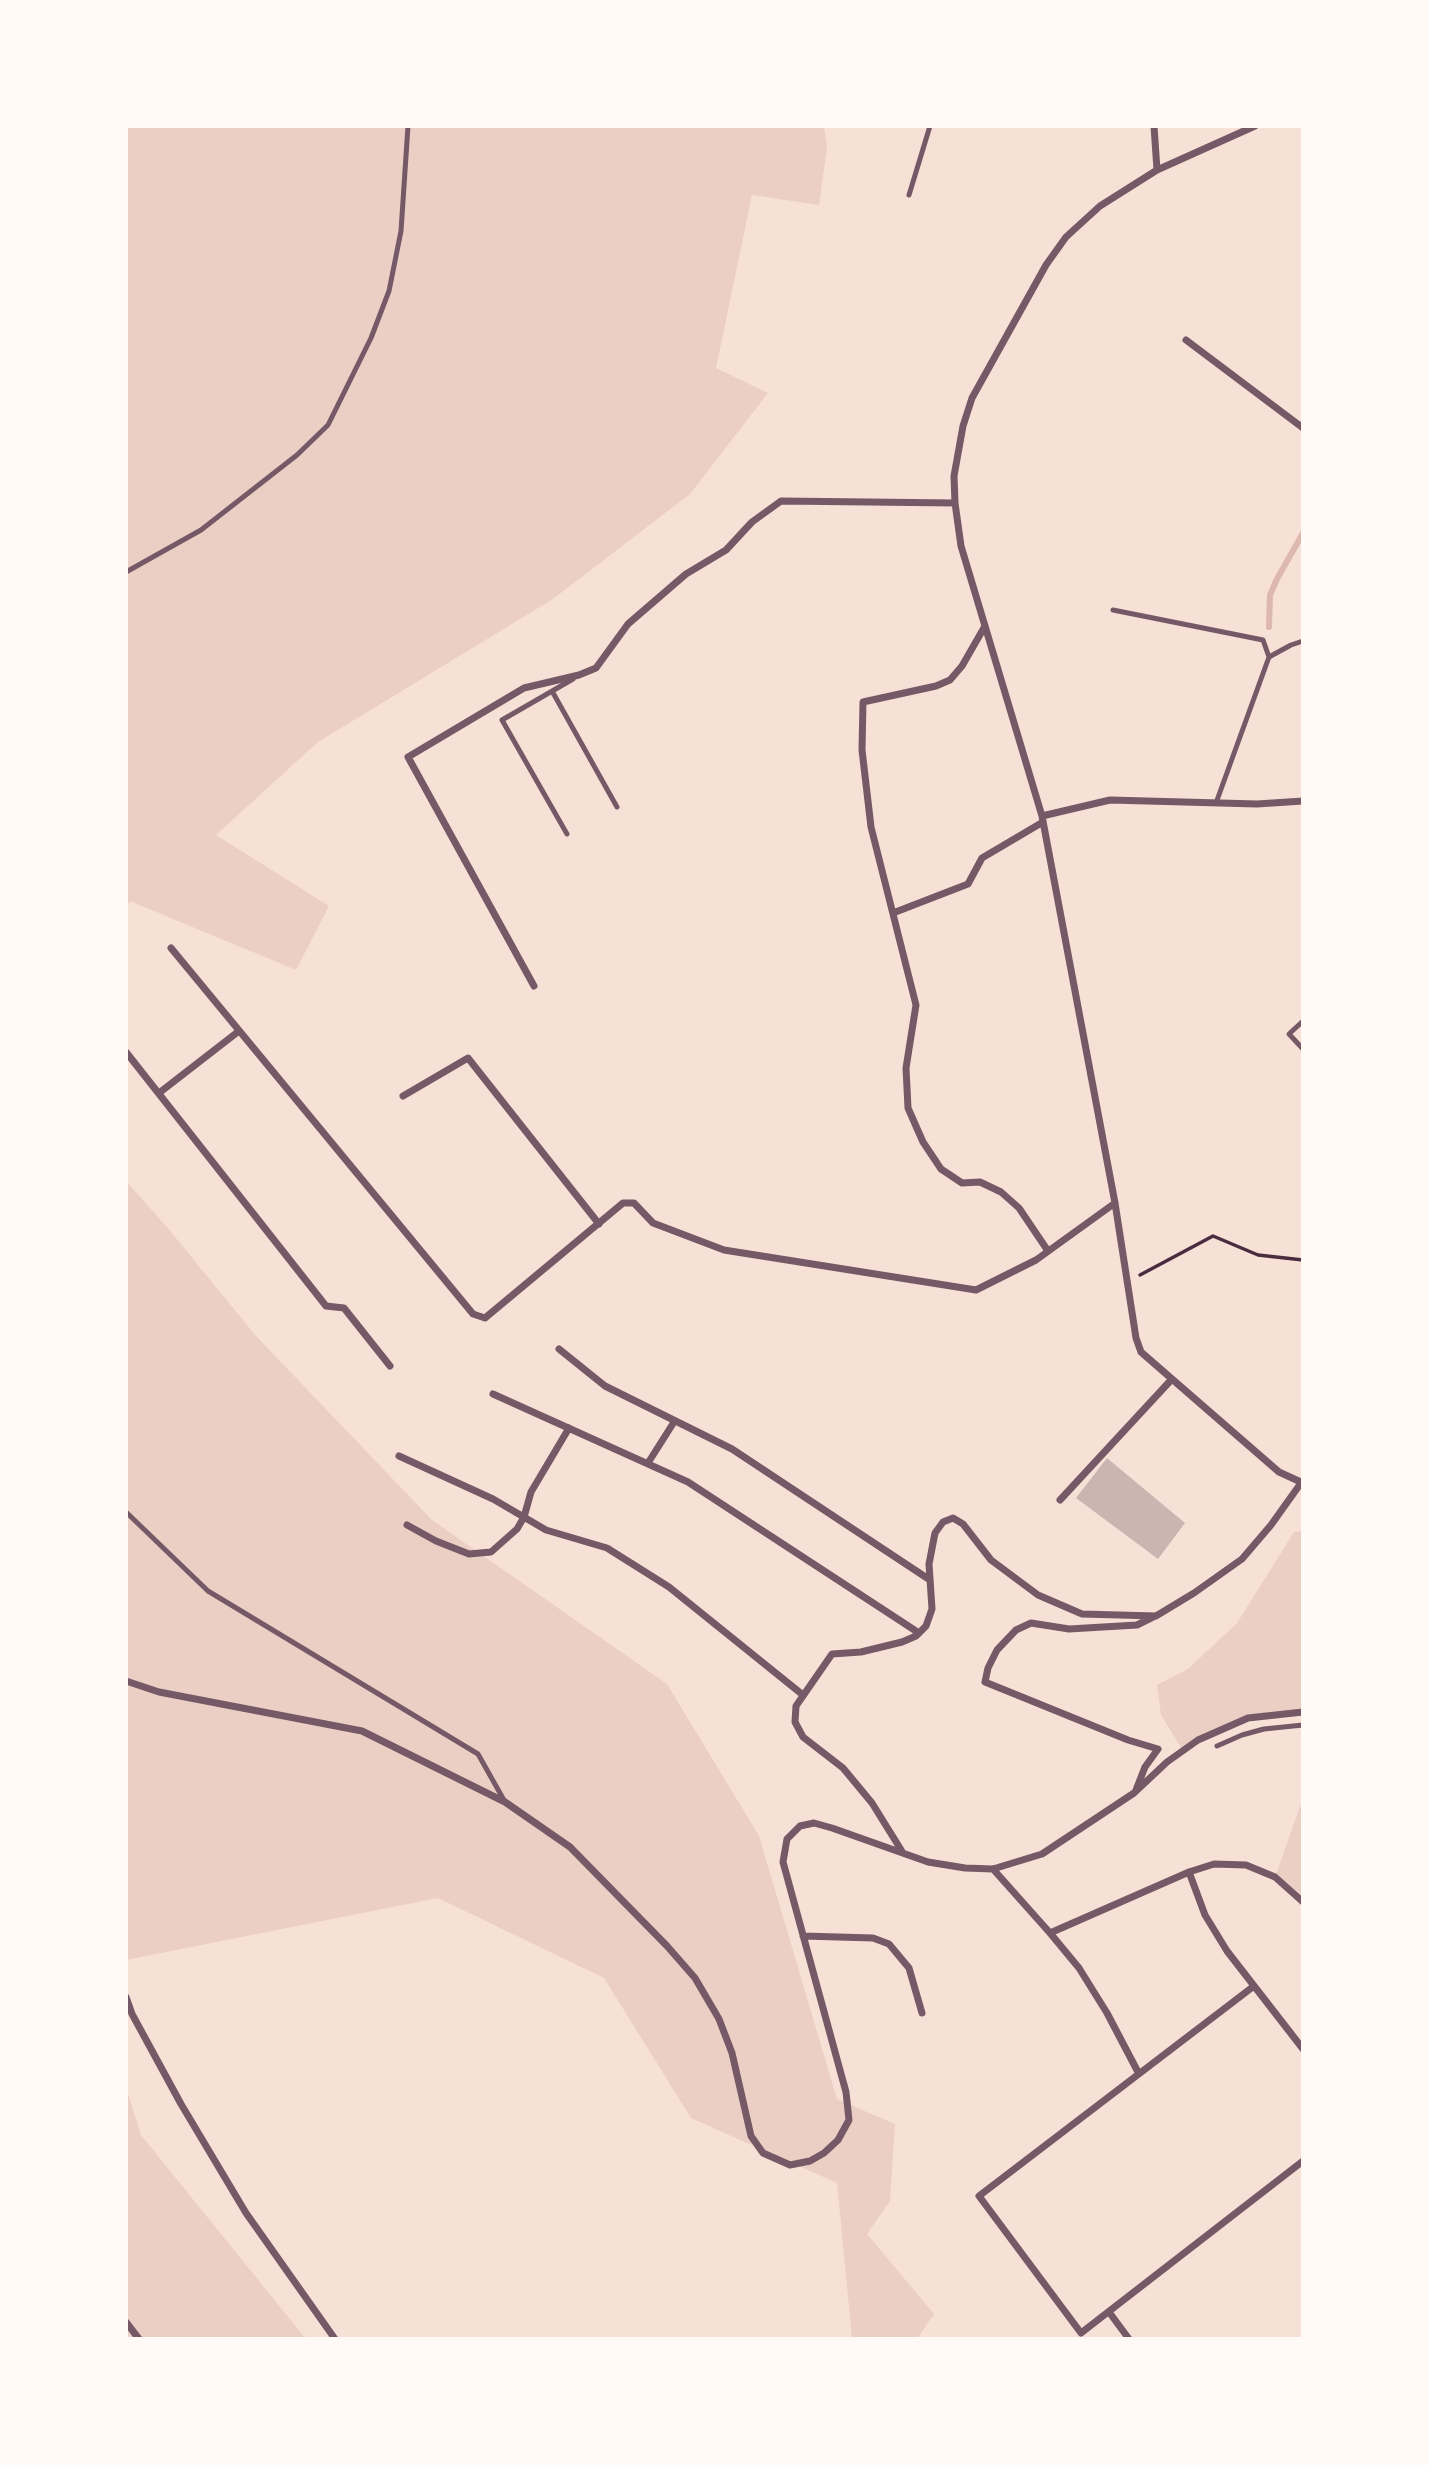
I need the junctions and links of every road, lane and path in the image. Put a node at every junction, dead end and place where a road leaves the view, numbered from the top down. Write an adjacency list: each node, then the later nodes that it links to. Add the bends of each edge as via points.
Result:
1 (408, 126): 10 (lane, via 401,231 389,291 372,338 328,425 201,530)
2 (930, 126): 6 (lane)
3 (1154, 126): 5 (street)
4 (1255, 126): 5 (street)
5 (1157, 170): 9 (street, via 1100,206 1066,237 1046,265 972,398 954,476)
6 (909, 195)
7 (1186, 340): 8 (street)
8 (1303, 428)
9 (955, 503): 12 (street, via 961,546); 15 (street, via 781,501 752,522 726,550 686,574 628,624 596,668)
10 (126, 572)
11 (1113, 610): 14 (lane, via 1263,640)
12 (985, 626): 20 (street); 22 (street, via 950,680 863,702 862,750 871,827)
13 (1303, 641): 14 (lane)
14 (1269, 657): 18 (lane)
15 (579, 675): 16 (lane); 24 (street, via 524,688 408,757)
16 (552, 691): 19 (lane); 21 (lane, via 502,720)
17 (1303, 801): 18 (street)
18 (1216, 803): 20 (street, via 1110,800)
19 (617, 807)
20 (1042, 819): 22 (street, via 982,858 968,884); 31 (street)
21 (566, 834)
22 (893, 913): 33 (street, via 916,1005 906,1068 908,1108 923,1142 941,1169 962,1183 980,1182 1001,1192)
23 (171, 948): 26 (street)
24 (534, 986)
25 (1303, 1021): 27 (lane, via 1289,1034)
26 (239, 1031): 29 (street); 32 (street, via 473,1314 485,1318)
27 (1303, 1049)
28 (126, 1052): 29 (street)
29 (159, 1093): 37 (street, via 326,1307 344,1308)
30 (404, 1096): 32 (street, via 468,1058)
31 (1115, 1203): 33 (street); 35 (street)
32 (598, 1224): 33 (street, via 623,1203 634,1203 653,1223 724,1250 976,1290)
33 (1048, 1251)
34 (1303, 1260): 35 (path, via 1258,1255 1213,1236)
35 (1126, 1282): 38 (street, via 1141,1352)
36 (559, 1349): 40 (street, via 605,1386)
37 (390, 1366)
38 (1172, 1379): 44 (street, via 1279,1472); 45 (street)
39 (492, 1394): 41 (street)
40 (674, 1422): 43 (street); 49 (street, via 732,1449)
41 (569, 1428): 43 (street); 47 (street, via 531,1492)
42 (399, 1456): 47 (street)
43 (648, 1463): 51 (street, via 688,1482)
44 (1302, 1483): 50 (street, via 1242,1559)
45 (1060, 1500)
46 (126, 1512): 58 (lane, via 208,1591 478,1754)
47 (524, 1517): 48 (street, via 491,1552 469,1555); 53 (street, via 546,1531 607,1548 669,1587)
48 (407, 1525)
49 (930, 1580): 50 (street, via 935,1533 953,1518 991,1560 1038,1595 1082,1614); 51 (street, via 932,1609)
50 (1156, 1616): 57 (street, via 1137,1625 1069,1629 1031,1623 1016,1630 997,1650 985,1682 1158,1749)
51 (919, 1633): 53 (street, via 861,1652 832,1654)
52 (126, 1681): 58 (street, via 159,1692 362,1731)
53 (803, 1695): 59 (street, via 796,1706 795,1722 803,1737 843,1768 872,1803)
54 (1303, 1712): 57 (street, via 1248,1718 1198,1740)
55 (1303, 1725): 56 (lane, via 1264,1729)
56 (1217, 1746)
57 (1134, 1793): 60 (street, via 1042,1854)
58 (505, 1802): 64 (street, via 570,1847 695,1978 732,2053 751,2136 763,2152 789,2165 810,2161 824,2152 838,2140 849,2120)
59 (902, 1853): 60 (street, via 928,1862); 64 (street, via 814,1823 800,1826 787,1839 783,1862)
60 (993, 1869): 63 (street)
61 (1189, 1872): 62 (street, via 1214,1864 1246,1865 1275,1877); 63 (street); 65 (street, via 1205,1915)
62 (1303, 1902)
63 (1049, 1933): 69 (street, via 1079,1968)
64 (803, 1936): 67 (street, via 873,1938 889,1944 909,1968)
65 (1254, 1986): 68 (street); 69 (street)
66 (126, 1997): 74 (street, via 181,2104 246,2213)
67 (922, 2013)
68 (1303, 2049)
69 (1139, 2074): 71 (street, via 979,2196 1081,2333)
70 (1303, 2161): 71 (street)
71 (1109, 2312): 75 (street)
72 (126, 2322): 73 (street)
73 (139, 2339)
74 (335, 2339)
75 (1129, 2339)

